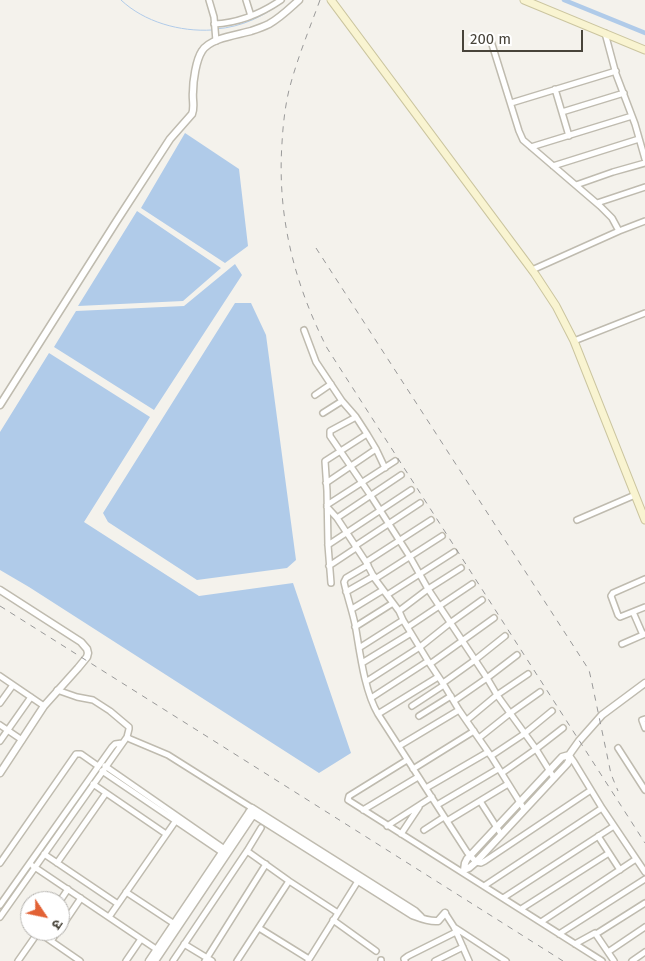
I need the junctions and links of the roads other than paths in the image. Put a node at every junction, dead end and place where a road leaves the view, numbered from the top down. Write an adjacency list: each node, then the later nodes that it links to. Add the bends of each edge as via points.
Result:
1 (209, 0): 9 (street)
2 (246, 0): 8 (street)
3 (281, 0): 7 (street)
4 (299, 0): 11 (street, via 278,18 254,30)
5 (331, 0): 31 (main road)
6 (524, 0): 10 (main road)
7 (273, 2): 8 (street)
8 (251, 16): 9 (street)
9 (215, 25): 11 (street)
10 (605, 33): 13 (main road); 14 (street)
11 (215, 37): 38 (street, via 199,55 193,84 192,114 170,138)
12 (490, 38): 17 (street)
13 (645, 50)
14 (616, 71): 15 (street); 16 (street)
15 (555, 89): 17 (street); 18 (street)
16 (624, 93): 18 (street); 19 (street)
17 (511, 104): 22 (street, via 522,138)
18 (562, 112): 20 (street)
19 (632, 116): 20 (street); 21 (street)
20 (569, 136): 22 (street)
21 (639, 139): 23 (street); 25 (street)
22 (531, 147): 25 (street)
23 (645, 159)
24 (645, 163): 26 (street)
25 (553, 166): 26 (street)
26 (576, 185): 28 (street)
27 (645, 187): 28 (street)
28 (597, 203): 30 (street)
29 (645, 222): 30 (street)
30 (619, 231): 31 (street)
31 (532, 270): 34 (main road)
32 (645, 313): 34 (street)
33 (304, 330): 35 (street, via 312,354)
34 (574, 341): 51 (main road)
35 (331, 384): 36 (street); 37 (street)
36 (315, 395)
37 (342, 401): 39 (street); 40 (street)
38 (0, 405)
39 (323, 413)
40 (356, 417): 41 (street); 43 (street, via 329,432)
41 (367, 434): 42 (street); 43 (street)
42 (376, 449): 45 (street); 46 (street)
43 (341, 450): 45 (street); 49 (street, via 325,461)
44 (395, 461): 46 (street)
45 (351, 466): 48 (street); 49 (street)
46 (385, 468): 48 (street)
47 (401, 474): 52 (street)
48 (362, 482): 52 (street); 54 (street)
49 (326, 483): 54 (street)
50 (411, 490): 55 (street)
51 (635, 495): 58 (street); 59 (main road)
52 (371, 496): 55 (street); 56 (street)
53 (420, 503): 60 (street)
54 (327, 506): 56 (street); 64 (street)
55 (380, 510): 60 (street); 61 (street)
56 (337, 518): 61 (street)
57 (431, 520): 63 (street)
58 (576, 520)
59 (645, 520)
60 (389, 524): 63 (street); 65 (street)
61 (346, 532): 64 (street); 65 (street)
62 (442, 536): 67 (street)
63 (399, 541): 67 (street); 68 (street)
64 (328, 545): 69 (street)
65 (356, 547): 68 (street); 69 (street)
66 (454, 552): 71 (street)
67 (410, 557): 71 (street); 72 (street)
68 (367, 564): 72 (street); 79 (street, via 345,580)
69 (329, 566): 74 (street)
70 (461, 568): 76 (street)
71 (420, 574): 76 (street); 80 (street)
72 (374, 578): 78 (street); 79 (street)
73 (645, 579): 87 (street, via 611,596 619,616)
74 (331, 583)
75 (472, 584): 83 (street)
76 (428, 589): 83 (street); 86 (street)
77 (0, 590): 112 (street, via 87,649 88,653 78,668)
78 (383, 590): 80 (street); 85 (street)
79 (346, 592): 85 (street)
80 (387, 595): 82 (street)
81 (482, 600): 90 (street)
82 (393, 603): 86 (street); 91 (street)
83 (439, 606): 90 (street); 92 (street)
84 (645, 607): 87 (street)
85 (352, 609): 91 (street)
86 (399, 611): 89 (street)
87 (633, 612): 94 (street)
88 (494, 618): 96 (street)
89 (403, 620): 92 (street); 99 (street)
90 (450, 623): 96 (street); 98 (street)
91 (355, 627): 99 (street)
92 (408, 627): 93 (street)
93 (411, 633): 98 (street); 103 (street)
94 (644, 634): 97 (street)
95 (505, 636): 101 (street)
96 (462, 640): 101 (street); 102 (street)
97 (622, 644)
98 (420, 647): 102 (street); 108 (street)
99 (358, 648): 103 (street)
100 (517, 655): 107 (street)
101 (475, 660): 107 (street); 110 (street)
102 (429, 662): 106 (street); 116 (street)
103 (362, 663): 108 (street)
104 (528, 674): 114 (street)
105 (0, 676): 111 (street)
106 (438, 677): 110 (street); 123 (street)
107 (487, 678): 114 (street); 117 (street)
108 (367, 681): 116 (street)
109 (645, 683): 142 (street, via 602,715)
110 (443, 684): 117 (street); 120 (street)
111 (13, 685): 115 (street); 118 (street)
112 (57, 690): 119 (street); 134 (street, via 101,704 129,727)
113 (540, 692): 124 (street)
114 (497, 695): 124 (street); 127 (street)
115 (31, 697): 119 (street); 131 (street)
116 (371, 698): 123 (street)
117 (452, 698): 121 (street); 125 (street)
118 (0, 703)
119 (44, 706): 136 (street)
120 (412, 706)
121 (459, 710): 127 (street); 138 (street)
122 (552, 711): 133 (street)
123 (378, 714): 138 (street)
124 (509, 714): 133 (street); 135 (street)
125 (419, 716)
126 (645, 719): 130 (street, via 642,720)
127 (467, 720): 132 (street)
128 (0, 725): 131 (street)
129 (563, 728): 140 (street)
130 (645, 728)
131 (8, 730): 136 (street); 137 (street)
132 (474, 731): 135 (street); 145 (street)
133 (524, 734): 140 (street); 141 (street)
134 (127, 736): 144 (street, via 122,743 112,747); 165 (street, via 134,742 168,755)
135 (479, 738): 141 (street)
136 (22, 740): 148 (street)
137 (0, 741)
138 (399, 746): 143 (street)
139 (618, 748): 155 (street)
140 (536, 749): 146 (street); 147 (street)
141 (490, 754): 146 (street); 153 (street)
142 (569, 755): 147 (street); 150 (street, via 569,762); 154 (street)
143 (407, 760): 145 (street); 164 (street, via 349,796 348,800)
144 (102, 768): 151 (street); 166 (street); 184 (street, via 76,754); 185 (street)
145 (414, 769): 149 (street)
146 (500, 771): 152 (street); 161 (street)
147 (549, 771): 150 (street); 159 (street)
148 (0, 773)
149 (418, 776): 153 (street); 164 (street)
150 (554, 778): 163 (street)
151 (93, 784): 156 (street); 180 (street)
152 (508, 784): 158 (street); 159 (street)
153 (426, 788): 157 (street)
154 (591, 790): 162 (street); 183 (street, via 485,861)
155 (645, 790)
156 (106, 793): 173 (street); 186 (street)
157 (432, 798): 160 (street); 161 (street)
158 (480, 801): 167 (street); 169 (street)
159 (519, 803): 163 (street); 169 (street)
160 (420, 805): 168 (street); 174 (street)
161 (436, 805): 167 (street)
162 (602, 808): 170 (street); 194 (street)
163 (524, 809): 175 (street)
164 (363, 810): 168 (street)
165 (253, 811): 178 (street); 193 (street); 208 (street)
166 (177, 819): 173 (street); 178 (street)
167 (446, 819): 172 (street); 181 (street)
168 (387, 826): 174 (street)
169 (496, 826): 175 (street); 181 (street)
170 (614, 826): 176 (street); 182 (street)
171 (261, 828): 177 (street)
172 (424, 830)
173 (166, 834): 196 (street)
174 (401, 834): 194 (street)
175 (501, 834): 183 (street)
176 (598, 836): 179 (street); 198 (street)
177 (247, 851): 187 (street); 220 (street)
178 (225, 852): 211 (street)
179 (609, 853): 189 (street); 202 (street)
180 (44, 854): 186 (street); 188 (street)
181 (470, 856): 183 (street); 183 (street, via 464,870)
182 (636, 859): 189 (street); 190 (street)
183 (476, 862)
184 (0, 863)
185 (30, 863): 188 (street); 201 (street)
186 (57, 863): 200 (street)
187 (266, 864): 192 (street); 227 (street)
188 (35, 867): 195 (street); 206 (street)
189 (620, 870): 210 (street)
190 (645, 872)
191 (645, 879): 215 (street)
192 (290, 881): 203 (street); 213 (street)
193 (358, 881): 203 (street); 208 (street, via 412,915)
194 (484, 886): 198 (street)
195 (68, 890): 197 (street)
196 (126, 892): 200 (street); 211 (street)
197 (81, 898): 205 (street); 207 (street)
198 (503, 898): 202 (street)
199 (645, 903): 216 (street)
200 (118, 904): 207 (street)
201 (0, 905)
202 (521, 909): 210 (street)
203 (338, 913): 209 (street)
204 (445, 913): 208 (street, via 438,922); 214 (street)
205 (70, 914)
206 (0, 917)
207 (109, 917): 217 (street)
208 (421, 917)
209 (333, 920): 224 (street); 228 (street)
210 (541, 922): 215 (street)
211 (176, 925): 223 (street)
212 (645, 927): 225 (street)
213 (259, 928): 228 (street); 236 (street)
214 (455, 930): 222 (street); 229 (street); 237 (street, via 408,956)
215 (559, 934): 221 (street)
216 (596, 934): 221 (street); 225 (street)
217 (141, 939): 223 (street); 232 (street)
218 (32, 941): 230 (street)
219 (51, 941): 231 (street)
220 (184, 944): 227 (street); 235 (street)
221 (575, 944): 240 (street)
222 (462, 947): 238 (street); 239 (street)
223 (159, 951): 233 (street); 234 (street)
224 (376, 951)
225 (608, 952): 241 (street)
226 (645, 952): 242 (street)
227 (208, 960)
228 (308, 960)
229 (505, 960)
230 (18, 961)
231 (80, 961)
232 (126, 961)
233 (149, 961)
234 (155, 961)
235 (173, 961)
236 (237, 961)
237 (405, 961)
238 (435, 961)
239 (469, 961)
240 (602, 961)
241 (614, 961)
242 (632, 961)

